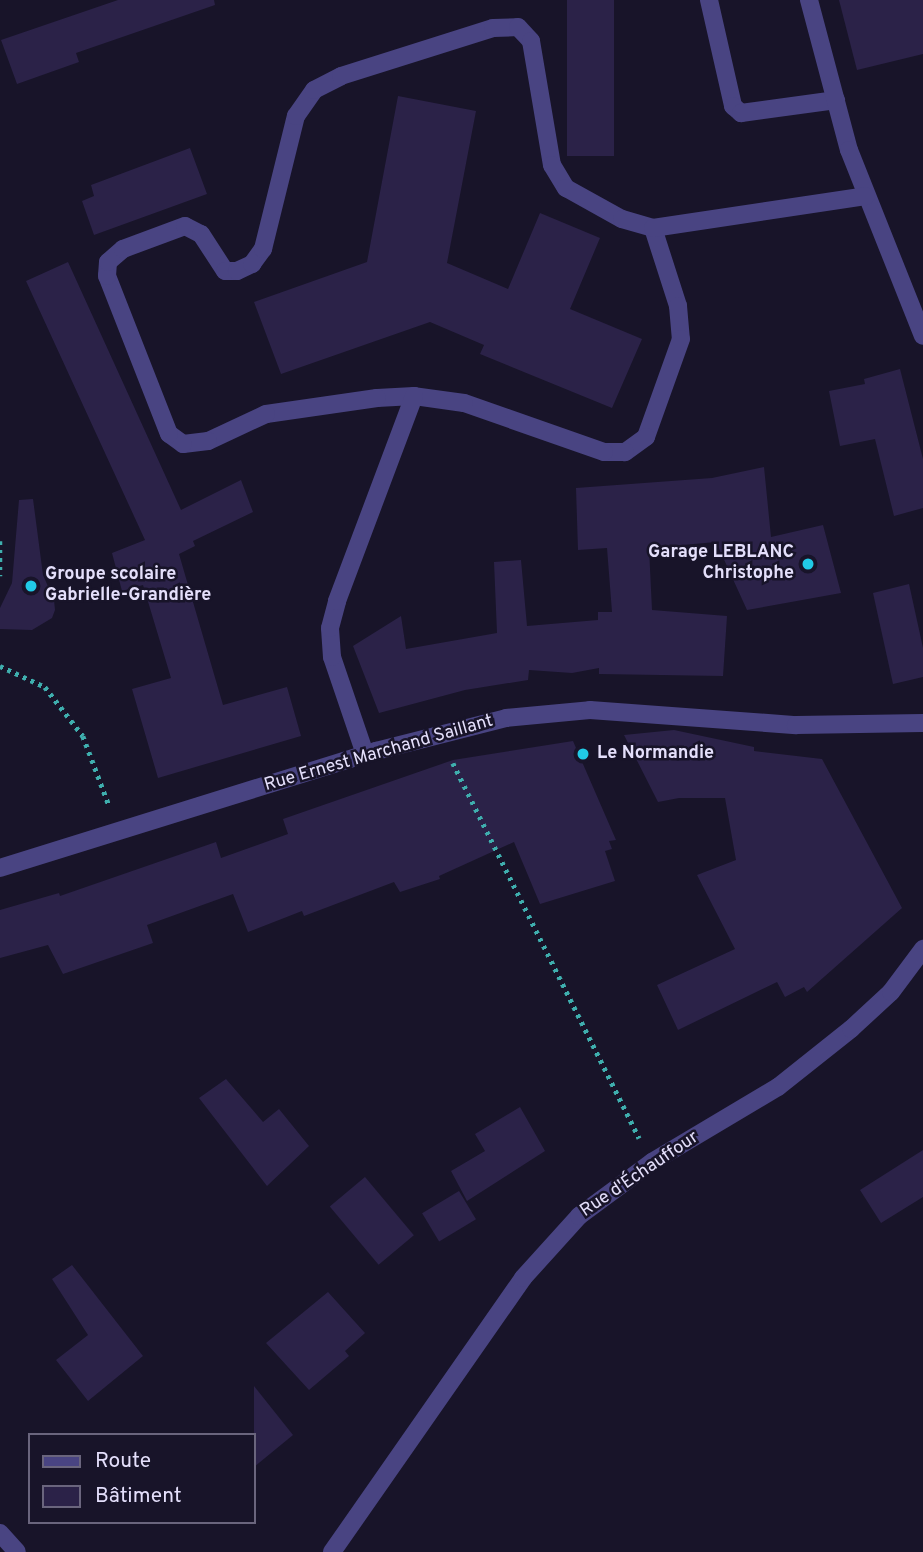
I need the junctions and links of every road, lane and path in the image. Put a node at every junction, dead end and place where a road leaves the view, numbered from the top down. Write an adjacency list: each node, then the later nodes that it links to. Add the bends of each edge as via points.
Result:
1 (709, 0): 3 (street, via 733,106 741,113)
2 (809, 0): 3 (street)
3 (835, 100): 4 (street)
4 (866, 196): 5 (street); 6 (street)
5 (653, 228): 7 (street, via 678,306 681,339 646,437 625,452 604,452 464,403); 7 (street, via 622,219 566,188 552,165 531,41 518,27 494,28 341,76 314,90 296,116 263,249 251,264 225,271 201,234 185,226 123,249 108,262 107,276 169,434 183,444 208,441 266,414)
6 (923, 336)
7 (414, 396): 13 (street, via 330,628 332,657)
8 (0, 541): 9 (path)
9 (0, 576)
10 (0, 666): 14 (path, via 45,687 83,736)
11 (923, 723): 12 (street, Rue Ernest Marchand Saillant, via 796,725 590,710 506,718)
12 (438, 734): 13 (street, Rue Ernest Marchand Saillant); 17 (path)
13 (365, 754): 14 (street, Rue Ernest Marchand Saillant)
14 (127, 829): 15 (street, Rue Ernest Marchand Saillant)
15 (0, 868)
16 (923, 949): 17 (street, Rue d'Échauffour, via 891,992 789,1079)
17 (652, 1163): 20 (street, Rue d'Échauffour, via 579,1216 523,1278)
18 (0, 1533): 19 (street)
19 (17, 1552)
20 (332, 1552)

